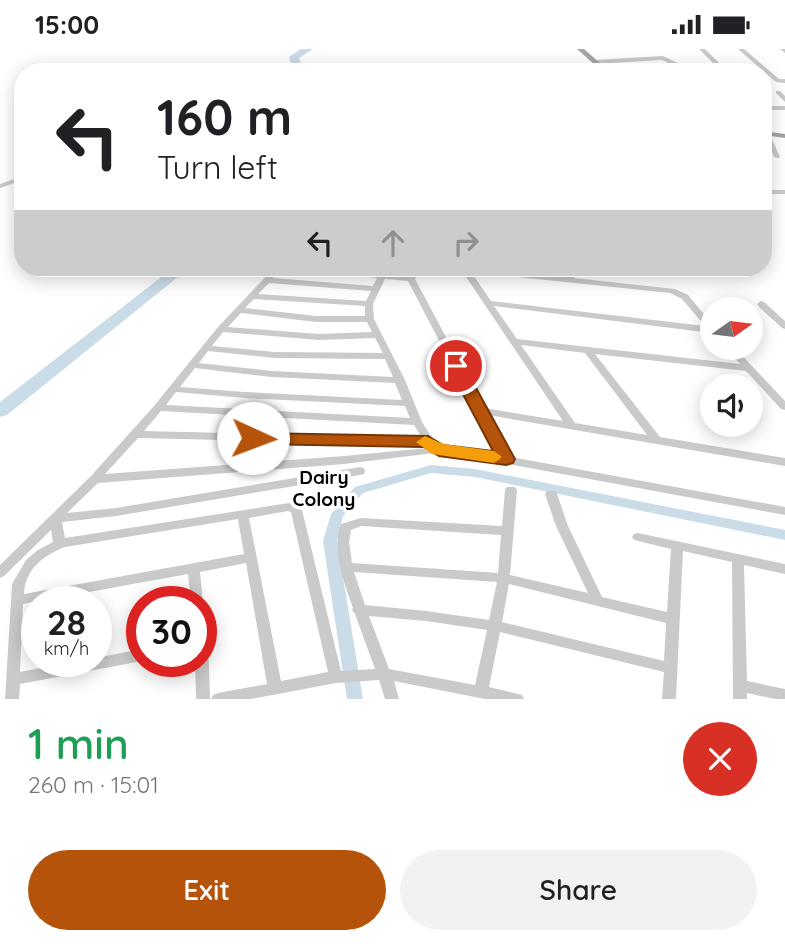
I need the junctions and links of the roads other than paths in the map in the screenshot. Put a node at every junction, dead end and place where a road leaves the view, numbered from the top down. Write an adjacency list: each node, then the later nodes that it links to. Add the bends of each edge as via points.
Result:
1 (580, 49): 6 (main road)
2 (639, 49): 5 (street)
3 (702, 49): 8 (street)
4 (741, 49): 9 (street)
5 (642, 59): 6 (street); 7 (street, via 666,58)
6 (595, 62)
7 (674, 63)
8 (717, 63)
9 (759, 63)
10 (782, 81): 11 (street)
11 (785, 87)
12 (778, 92): 13 (street)
13 (785, 100)
14 (772, 148): 15 (street)
15 (777, 157)
16 (270, 277): 21 (street)
17 (382, 277): 20 (street); 23 (street)
18 (469, 277): 25 (street)
19 (543, 277): 22 (street)
20 (411, 279): 47 (street)
21 (268, 280): 23 (street); 24 (street)
22 (570, 280): 29 (street, via 679,293)
23 (376, 289): 26 (street)
24 (252, 296): 26 (street); 28 (street)
25 (488, 303): 32 (street); 35 (street)
26 (369, 304): 30 (street)
27 (763, 306): 31 (street)
28 (239, 310): 30 (street, via 316,319); 33 (street)
29 (700, 316)
30 (370, 319): 34 (street)
31 (785, 327)
32 (700, 328)
33 (221, 329): 34 (street, via 319,337); 36 (street)
34 (378, 335): 38 (street)
35 (516, 342): 37 (street); 49 (street)
36 (207, 348): 38 (street, via 275,355); 40 (street)
37 (587, 348): 41 (street); 51 (street)
38 (389, 356): 42 (street)
39 (742, 361): 41 (street)
40 (193, 365): 42 (street); 43 (street)
41 (748, 367): 45 (street)
42 (400, 380): 44 (street)
43 (173, 389): 44 (street); 46 (street)
44 (409, 403): 48 (street)
45 (785, 407)
46 (158, 408): 48 (street); 50 (street)
47 (478, 410): 49 (street); 54 (street)
48 (417, 422): 52 (street)
49 (570, 424): 51 (street)
50 (134, 434): 52 (street); 57 (street)
51 (655, 438): 55 (street)
52 (428, 442): 53 (street)
53 (439, 450): 54 (street); 57 (street)
54 (506, 459): 60 (street)
55 (785, 462)
56 (360, 471): 62 (street)
57 (95, 479): 62 (street)
58 (511, 491): 63 (street)
59 (551, 494): 75 (street)
60 (785, 511)
61 (243, 516): 65 (street); 67 (street); 84 (street, via 289,507 296,510)
62 (55, 519): 65 (street); 72 (street)
63 (507, 531): 69 (street, via 351,524 343,533); 73 (street)
64 (638, 537): 66 (street)
65 (60, 545): 76 (street, via 24,568)
66 (677, 545): 68 (street); 78 (street)
67 (248, 558): 70 (street); 86 (street)
68 (738, 558): 71 (street); 88 (street)
69 (348, 566): 73 (street); 77 (street)
70 (194, 568): 74 (street); 76 (street)
71 (785, 569)
72 (0, 573)
73 (505, 578): 75 (street); 79 (street)
74 (196, 586)
75 (597, 599): 78 (street)
76 (18, 600): 85 (street)
77 (358, 610): 79 (street); 82 (street)
78 (673, 619): 81 (street)
79 (495, 626): 81 (street); 87 (street)
80 (126, 658): 85 (street)
81 (670, 668): 95 (street)
82 (386, 674): 84 (street); 87 (street); 93 (street)
83 (202, 677): 91 (street)
84 (335, 677): 86 (street)
85 (15, 680): 90 (street)
86 (275, 688): 92 (street)
87 (481, 691): 94 (street)
88 (740, 692): 89 (street)
89 (785, 695)
90 (12, 699)
91 (203, 699)
92 (218, 699)
93 (392, 699)
94 (517, 699)
95 (669, 699)

